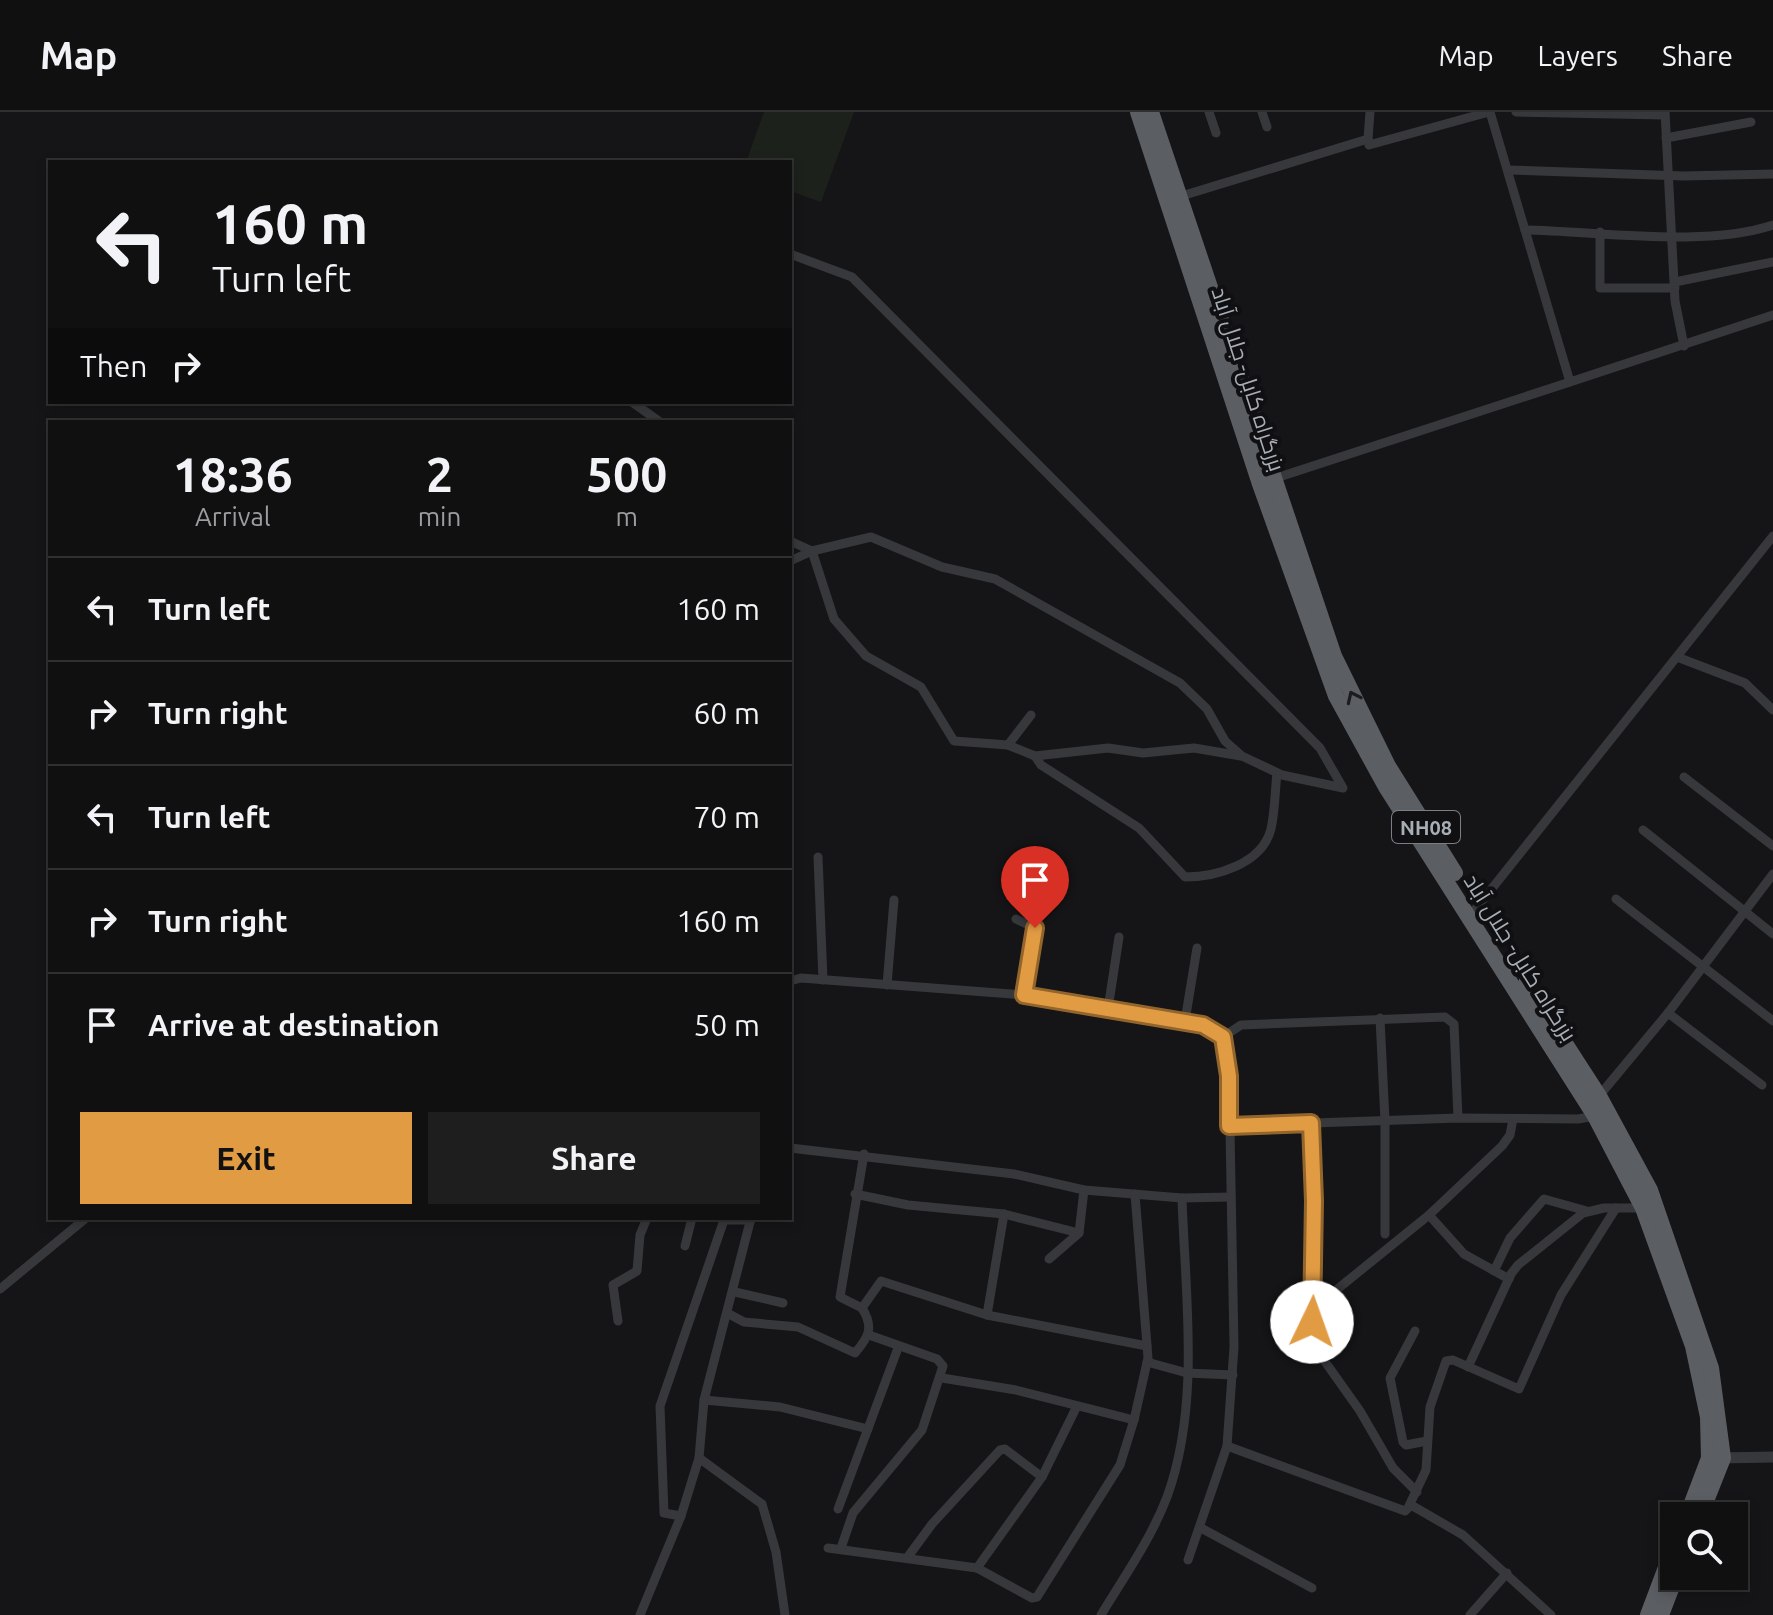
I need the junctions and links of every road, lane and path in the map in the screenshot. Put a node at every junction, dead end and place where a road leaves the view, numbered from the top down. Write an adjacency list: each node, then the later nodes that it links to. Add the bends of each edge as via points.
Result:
1 (1138, 112): 17 (highway, بزرگراه کابل- جلال آباد / NH08)
2 (1151, 112): 17 (highway, بزرگراه کابل- جلال آباد / NH08)
3 (1209, 112): 11 (street)
4 (1262, 112): 10 (street)
5 (1370, 112): 13 (street)
6 (1489, 112): 13 (street, via 1369,145); 14 (street)
7 (1516, 112): 8 (street)
8 (1665, 113): 12 (street)
9 (1751, 122): 12 (street)
10 (1267, 127)
11 (1216, 133)
12 (1666, 138): 16 (street)
13 (1368, 139): 17 (street)
14 (1508, 170): 16 (street); 19 (street)
15 (1773, 174): 16 (street)
16 (1669, 176): 21 (street)
17 (1174, 199): 30 (highway, بزرگراه کابل- جلال آباد / NH08); 49 (highway, بزرگراه کابل- جلال آباد / NH08, via 1327,675 1386,787)
18 (1773, 225): 21 (street)
19 (1525, 230): 20 (street); 27 (street)
20 (1600, 232): 21 (street); 24 (street, via 1600,288)
21 (1672, 236): 24 (street)
22 (792, 255): 41 (street, via 852,277 1320,748 1343,788)
23 (1773, 262): 24 (street)
24 (1675, 285): 26 (street)
25 (1773, 315): 26 (street)
26 (1684, 346): 27 (street)
27 (1570, 382): 30 (street)
28 (635, 404): 29 (street)
29 (657, 420)
30 (1273, 479): 49 (highway, بزرگراه کابل- جلال آباد / NH08, one-way to 30, via 1354,701)
31 (1773, 536): 35 (street)
32 (792, 542): 33 (street)
33 (812, 551): 34 (street); 38 (street, via 834,619 866,656 921,687 954,741); 40 (street, via 871,537 942,567 995,579 1180,683)
34 (792, 560)
35 (1677, 657): 36 (street, via 1745,683); 49 (street)
36 (1773, 710)
37 (1031, 715): 38 (street)
38 (1008, 745): 39 (street)
39 (1035, 756): 40 (street, via 1108,748 1143,753 1194,748); 41 (street, via 1139,828 1185,877 1212,877 1255,855 1270,832)
40 (1242, 756): 41 (street)
41 (1277, 773)
42 (1684, 777): 44 (street)
43 (1643, 830): 50 (street)
44 (1773, 846)
45 (818, 857): 56 (street)
46 (1773, 874): 50 (street)
47 (1616, 899): 55 (street)
48 (894, 900): 58 (street)
49 (1474, 912): 67 (highway, بزرگراه کابل- جلال آباد / NH08); 68 (highway, بزرگراه کابل- جلال آباد / NH08)
50 (1744, 912): 52 (street); 55 (street)
51 (1016, 919): 59 (street, via 1035,928)
52 (1773, 934)
53 (1119, 937): 60 (street)
54 (1197, 948): 63 (street)
55 (1702, 966): 61 (street); 64 (street)
56 (823, 980): 57 (street); 58 (street)
57 (792, 981)
58 (887, 985): 59 (street)
59 (1024, 995): 60 (street)
60 (1108, 1009): 63 (street)
61 (1668, 1013): 66 (street); 67 (street)
62 (1380, 1018): 65 (street, via 1241,1025); 69 (street, via 1433,1015 1453,1021); 71 (street)
63 (1185, 1021): 65 (street)
64 (1773, 1021)
65 (1223, 1037): 73 (street)
66 (1762, 1085)
67 (1599, 1096): 122 (highway, بزرگراه کابل- جلال آباد / NH08, via 1650,1190 1711,1368)
68 (1595, 1116): 70 (street); 82 (highway, بزرگراه کابل- جلال آباد / NH08)
69 (1458, 1118): 70 (street); 71 (street)
70 (1513, 1119): 85 (street, via 1502,1146)
71 (1385, 1121): 72 (street); 92 (street)
72 (1311, 1123): 73 (street); 101 (street)
73 (1229, 1126): 79 (street)
74 (792, 1148): 75 (street)
75 (864, 1154): 76 (street, via 1014,1174); 77 (street)
76 (1084, 1190): 78 (street); 91 (street)
77 (855, 1194): 84 (street); 100 (street, via 840,1297)
78 (1135, 1194): 80 (street); 107 (street)
79 (1231, 1197): 80 (street); 112 (street)
80 (1182, 1198): 111 (street)
81 (1616, 1208): 82 (street); 83 (street); 110 (street, via 1561,1295 1519,1389)
82 (1643, 1208): 122 (highway, بزرگراه کابل- جلال آباد / NH08, via 1693,1346)
83 (1587, 1211): 95 (street, via 1544,1199 1510,1238); 96 (street, via 1518,1265)
84 (1004, 1214): 91 (street); 103 (street)
85 (1429, 1215): 95 (street, via 1464,1254); 101 (street)
86 (84, 1220): 97 (street)
87 (646, 1220): 104 (street, via 637,1271 613,1285)
88 (692, 1220): 93 (street)
89 (724, 1220): 129 (street, via 660,1406 664,1513)
90 (751, 1220): 98 (street)
91 (1079, 1233): 94 (street)
92 (1385, 1234)
93 (685, 1246)
94 (1049, 1259)
95 (1494, 1271): 96 (street)
96 (1509, 1279): 110 (street)
97 (0, 1289)
98 (735, 1292): 99 (street); 102 (street)
99 (783, 1303)
100 (862, 1308): 103 (street, via 881,1281); 106 (street)
101 (1314, 1308): 124 (street, via 1309,1339 1393,1468)
102 (729, 1314): 106 (street, via 744,1322 798,1327 852,1353); 114 (street)
103 (987, 1315): 107 (street)
104 (618, 1321)
105 (1415, 1331): 118 (street, via 1389,1382 1403,1442)
106 (869, 1335): 108 (street)
107 (1147, 1346): 109 (street)
108 (898, 1348): 113 (street, via 942,1362); 117 (street)
109 (1147, 1362): 111 (street); 116 (street)
110 (1468, 1367): 118 (street, via 1446,1361 1430,1407)
111 (1187, 1373): 112 (street); 142 (street, via 1178,1454 1167,1495)
112 (1233, 1375): 119 (street)
113 (942, 1378): 115 (street); 132 (street, via 922,1430 853,1513)
114 (704, 1400): 117 (street, via 780,1407); 121 (street)
115 (1077, 1406): 116 (street); 123 (street)
116 (1134, 1420): 135 (street, via 1120,1465 1035,1599)
117 (868, 1429): 128 (street)
118 (1427, 1441): 124 (street, via 1426,1470)
119 (1227, 1446): 127 (street, via 1405,1511); 130 (street)
120 (1773, 1457): 122 (street)
121 (699, 1458): 129 (street); 141 (street, via 762,1504)
122 (1716, 1458): 125 (highway, بزرگراه کابل- جلال آباد / NH08); 126 (highway, بزرگراه کابل- جلال آباد / NH08)
123 (1042, 1477): 133 (street, via 1000,1450); 135 (street)
124 (1417, 1492): 127 (street)
125 (1694, 1502)
126 (1704, 1502)
127 (1411, 1505): 136 (street, via 1463,1535)
128 (838, 1509)
129 (681, 1516): 140 (street)
130 (1201, 1528): 134 (street); 138 (street)
131 (828, 1548): 132 (street)
132 (841, 1548): 133 (street)
133 (907, 1558): 135 (street)
134 (1188, 1560)
135 (977, 1568)
136 (1507, 1573): 143 (street); 144 (street)
137 (1660, 1583): 145 (highway)
138 (1312, 1588)
139 (1671, 1590): 146 (highway)
140 (640, 1615)
141 (785, 1615)
142 (1101, 1615)
143 (1470, 1615)
144 (1551, 1615)
145 (1648, 1615)
146 (1661, 1615)

